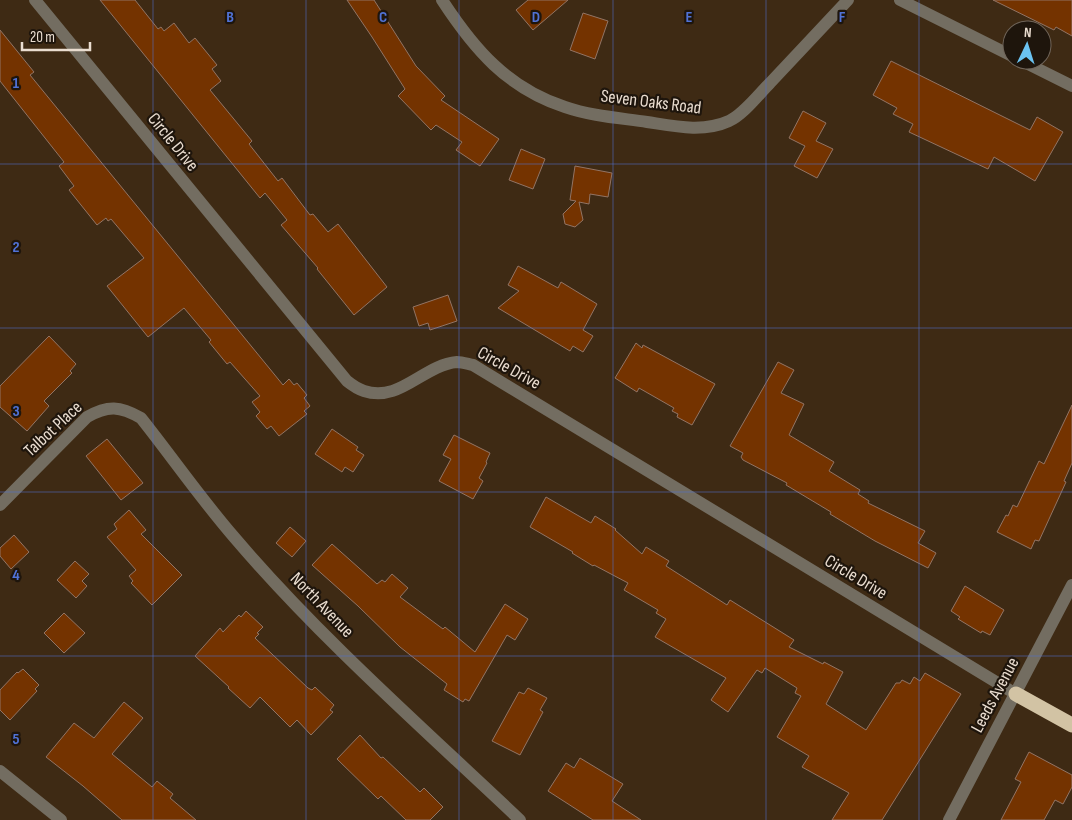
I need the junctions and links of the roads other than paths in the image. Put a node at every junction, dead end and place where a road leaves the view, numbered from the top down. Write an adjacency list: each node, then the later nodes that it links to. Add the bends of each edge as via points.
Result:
1 (35, 0): 11 (street, Circle Drive, via 347,381 362,391 377,394 396,391 443,366 458,362 472,365)
2 (442, 0): 3 (street, Seven Oaks Road, via 481,53 529,93 565,107 686,128 730,121)
3 (848, 0)
4 (900, 0): 5 (street)
5 (1002, 51)
6 (1040, 70): 7 (street)
7 (1072, 86)
8 (113, 408): 9 (street, Talbot Place, via 87,416); 15 (street, North Avenue, via 127,410 140,418 234,537 287,595 369,678)
9 (0, 504)
10 (1072, 585): 11 (street, Leeds Avenue)
11 (1016, 694): 12 (highway); 16 (street, Leeds Avenue)
12 (1072, 725)
13 (0, 770): 14 (street)
14 (61, 820)
15 (520, 820)
16 (949, 820)

